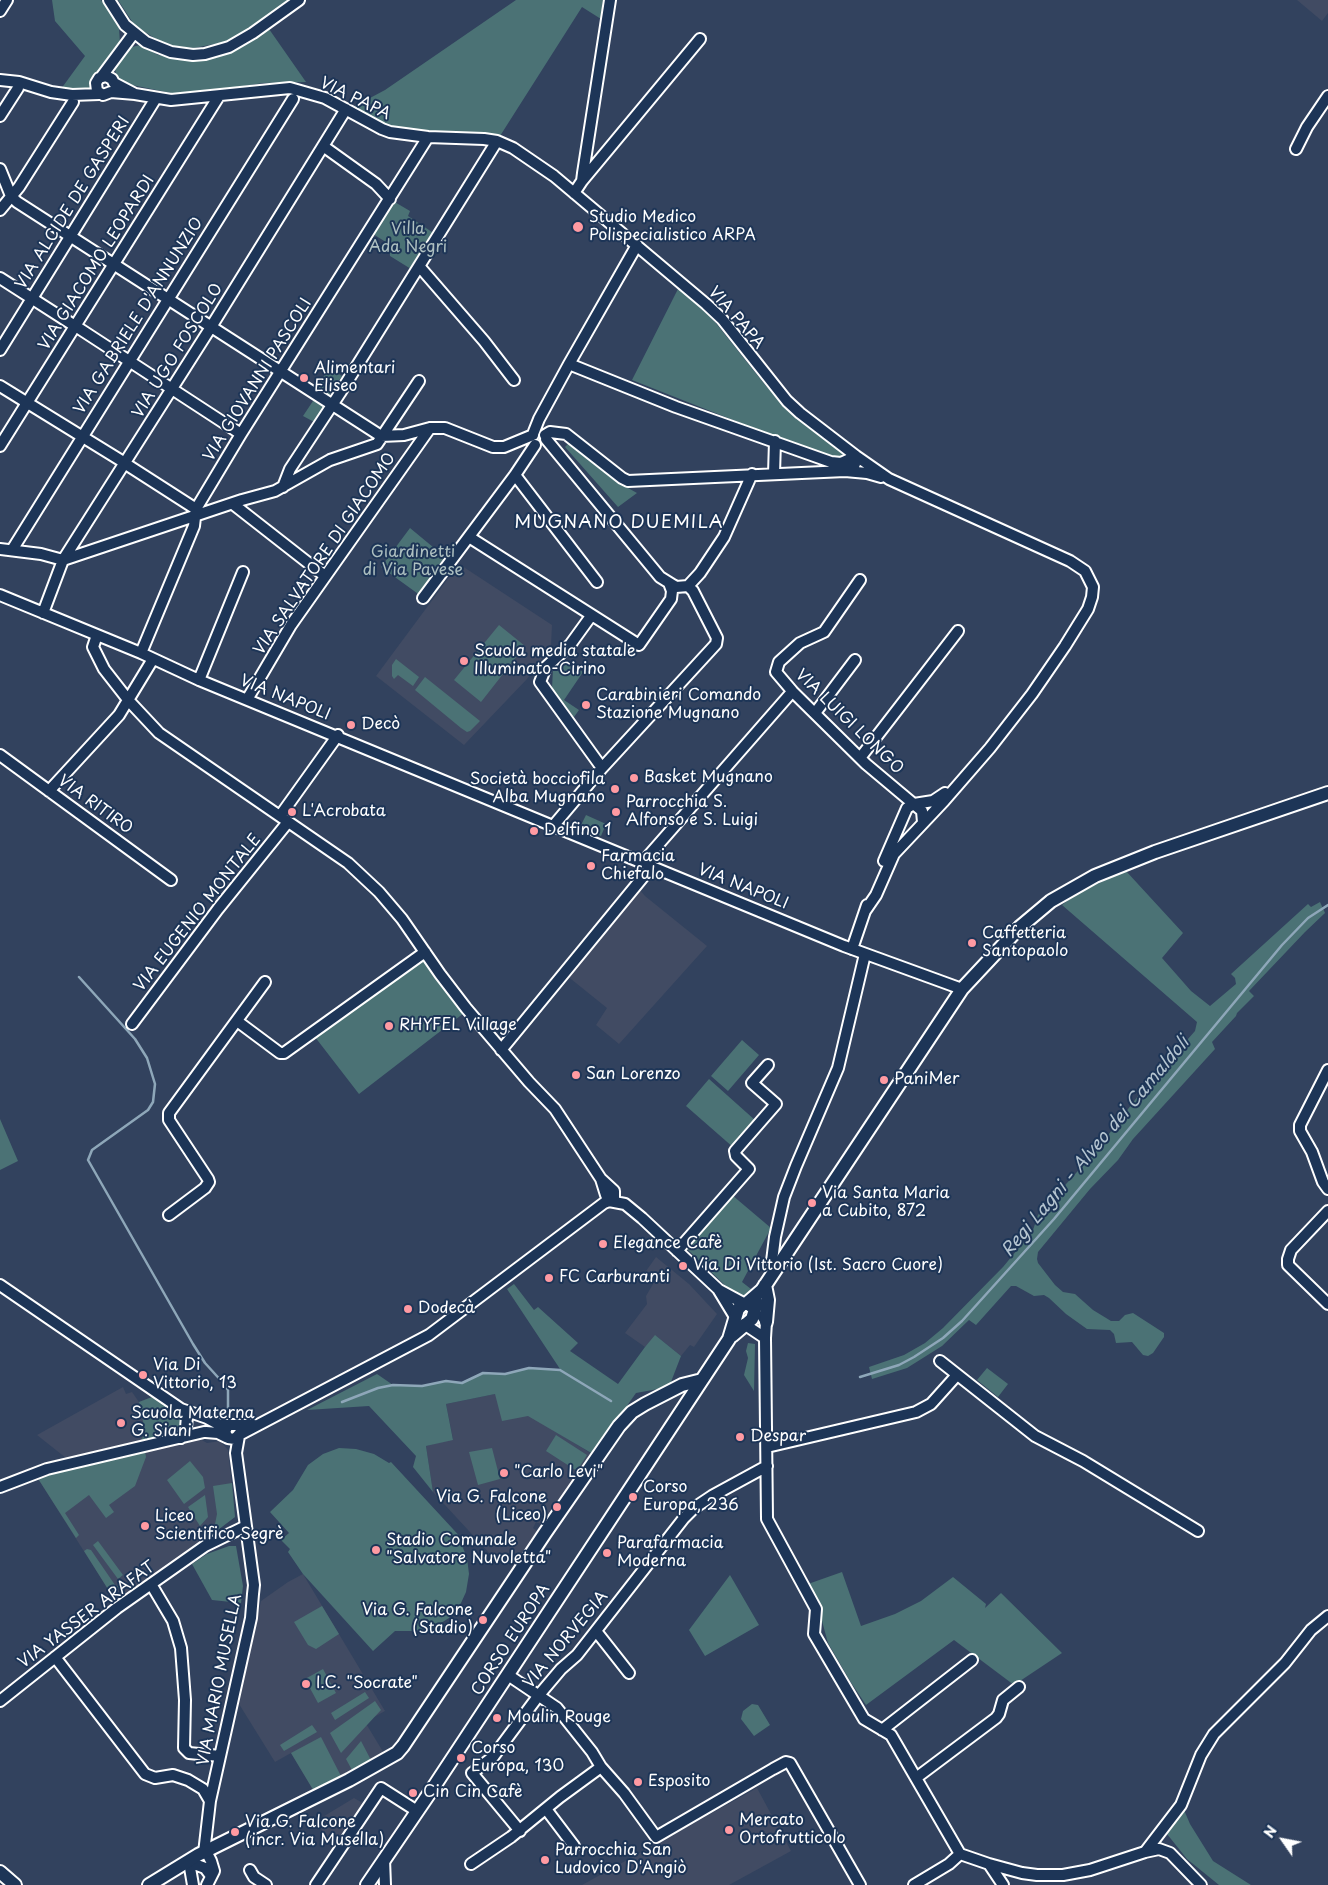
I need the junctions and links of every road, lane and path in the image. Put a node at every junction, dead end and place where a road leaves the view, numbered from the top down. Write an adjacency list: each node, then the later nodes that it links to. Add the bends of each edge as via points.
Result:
1 (7, 0): 5 (street)
2 (110, 0): 6 (street, via 118,16)
3 (299, 0): 6 (street, via 229,48 205,54 171,52 146,42)
4 (610, 0): 24 (street)
5 (0, 11)
6 (134, 33): 9 (street, via 113,64)
7 (700, 39): 24 (street)
8 (0, 80): 11 (street, via 72,95)
9 (110, 83): 11 (street, VIA PAPA, via 106,95); 11 (street, via 96,83); 14 (street, VIA PAPA, via 135,94)
10 (18, 88): 18 (street)
11 (100, 94)
12 (219, 96): 14 (street, VIA PAPA, via 184,100); 17 (street, VIA PAPA, via 290,88 325,98); 31 (street, VIA GIACOMO LEOPARDI)
13 (1328, 96): 22 (street, via 1306,127)
14 (156, 98): 29 (street, VIA ALCIDE DE GASPERI)
15 (293, 99): 35 (street, VIA GABRIELE D'ANNUNZIO)
16 (73, 102): 26 (street)
17 (346, 109): 19 (street, VIA PAPA, via 390,132); 21 (street, VIA UGO FOSCOLO)
18 (0, 116)
19 (428, 137): 20 (street, VIA PAPA); 27 (street, VIA GIOVANNI PASCOLI)
20 (497, 141): 25 (street, VIA PAPA, via 531,159); 32 (street)
21 (323, 146): 27 (street, via 376,184); 36 (street, VIA UGO FOSCOLO)
22 (1296, 149)
23 (0, 169): 26 (street)
24 (582, 177): 25 (street)
25 (574, 192): 30 (street, VIA PAPA)
26 (11, 196): 28 (street); 29 (street)
27 (390, 199): 41 (street, VIA GIOVANNI PASCOLI)
28 (0, 210)
29 (70, 236): 31 (street); 34 (street, VIA ALCIDE DE GASPERI)
30 (636, 245): 40 (street); 57 (street, VIA PAPA, via 715,313 787,401)
31 (114, 265): 35 (street); 37 (street, VIA GIACOMO LEOPARDI)
32 (420, 266): 42 (street); 47 (street)
33 (0, 278): 34 (street)
34 (32, 298): 37 (street); 38 (street, VIA ALCIDE DE GASPERI)
35 (167, 300): 36 (street); 39 (street, VIA GABRIELE D'ANNUNZIO)
36 (211, 327): 41 (street); 45 (street, VIA UGO FOSCOLO)
37 (78, 328): 39 (street); 46 (street, VIA GIACOMO LEOPARDI)
38 (0, 350)
39 (129, 361): 45 (street); 51 (street, VIA GABRIELE D'ANNUNZIO)
40 (569, 364): 48 (street); 55 (street, via 676,407)
41 (281, 372): 47 (street); 50 (street, VIA GIOVANNI PASCOLI)
42 (514, 380)
43 (419, 381): 52 (street)
44 (0, 386): 46 (street)
45 (170, 388): 50 (street); 58 (street, VIA UGO FOSCOLO)
46 (27, 402): 51 (street); 56 (street, VIA GIACOMO LEOPARDI)
47 (332, 404): 52 (street); 64 (street, via 290,469)
48 (547, 405): 53 (street); 54 (street)
49 (430, 428): 52 (street, via 404,435); 54 (street, via 445,428 493,447); 72 (street, VIA SALVATORE DI GIACOMO)
50 (241, 434): 66 (street, VIA GIOVANNI PASCOLI)
51 (82, 436): 58 (street); 69 (street, VIA GABRIELE D'ANNUNZIO)
52 (381, 436): 64 (street, via 372,447 330,460)
53 (545, 436): 54 (street, via 545,443 541,446); 60 (street, via 550,432 566,434 628,481); 75 (street, via 660,577)
54 (534, 438): 62 (street)
55 (775, 441): 57 (street, via 837,463); 61 (street)
56 (0, 446)
57 (856, 456): 59 (street, via 855,464); 63 (street, VIA PAPA)
58 (127, 464): 66 (street); 70 (street, VIA UGO FOSCOLO)
59 (845, 471): 61 (street); 63 (street)
60 (752, 474): 61 (street); 76 (street, via 724,536)
61 (774, 474)
62 (515, 475): 67 (street); 74 (street)
63 (889, 479): 95 (street, VIA PAPA, via 1070,561 1085,571 1093,587 1088,609 1043,678)
64 (283, 487): 65 (street)
65 (233, 504): 66 (street); 72 (street)
66 (196, 513): 70 (street); 83 (street, VIA GIOVANNI PASCOLI, via 194,526)
67 (469, 537): 78 (street); 80 (street)
68 (0, 548): 69 (street)
69 (12, 550): 70 (street)
70 (63, 560): 79 (street, VIA UGO FOSCOLO)
71 (243, 572): 86 (street)
72 (325, 576): 88 (street, VIA SALVATORE DI GIACOMO, via 291,625)
73 (860, 580): 87 (street, VIA LUIGI LONGO, via 824,632 800,643 778,662 776,672)
74 (597, 582)
75 (669, 583): 76 (street, via 676,587); 80 (street, via 671,598 640,645)
76 (688, 586): 94 (street, via 717,638 716,644)
77 (0, 595): 79 (street, VIA NAPOLI)
78 (423, 598)
79 (43, 613): 82 (street, VIA NAPOLI)
80 (591, 616): 94 (street, via 570,645 546,667 540,682)
81 (958, 631): 93 (street)
82 (97, 635): 83 (street, VIA NAPOLI); 89 (street, via 93,647 104,669)
83 (141, 653): 84 (street, VIA NAPOLI)
84 (154, 659): 86 (street, VIA NAPOLI); 89 (street)
85 (855, 660): 90 (street)
86 (199, 680): 88 (street, VIA NAPOLI)
87 (794, 692): 90 (street, VIA LUIGI LONGO); 104 (street)
88 (248, 698): 91 (street, VIA NAPOLI)
89 (129, 701): 96 (street); 99 (street, via 165,738)
90 (815, 713): 93 (street, VIA LUIGI LONGO)
91 (338, 735): 99 (street, VIA EUGENIO MONTALE); 101 (street, VIA NAPOLI)
92 (0, 755): 96 (street, VIA RITIRO)
93 (860, 758): 98 (street, VIA LUIGI LONGO)
94 (602, 768): 101 (street)
95 (961, 782): 98 (street, via 933,801); 100 (street)
96 (49, 791): 105 (street, VIA RITIRO)
97 (1328, 793): 111 (main road, via 1154,852 1095,876 1050,901 998,948)
98 (914, 804): 100 (street, VIA LUIGI LONGO, via 922,811); 102 (street, via 907,808)
99 (284, 819): 108 (street, via 348,863 379,892); 113 (street, VIA EUGENIO MONTALE)
100 (923, 822): 103 (street)
101 (554, 825): 104 (street, VIA NAPOLI)
102 (894, 837): 103 (street); 106 (street)
103 (902, 845): 106 (street, via 890,859 876,895)
104 (648, 864): 107 (street, VIA NAPOLI); 114 (street)
105 (171, 880)
106 (865, 911): 107 (street)
107 (852, 949): 109 (street, VIA NAPOLI)
108 (426, 952): 112 (street, via 284,1053); 114 (street, via 450,989)
109 (865, 954): 111 (street, VIA NAPOLI); 122 (street, via 838,1068 784,1197 772,1261)
110 (264, 982): 112 (street)
111 (962, 989): 122 (main road)
112 (237, 1021): 120 (street, via 168,1116 208,1179 205,1188)
113 (132, 1024)
114 (501, 1050): 118 (street, via 555,1109 601,1179 614,1191)
115 (768, 1065): 121 (street, via 752,1083 776,1104 735,1151 749,1169)
116 (1328, 1070): 117 (street, via 1300,1125)
117 (1328, 1189)
118 (614, 1201): 121 (street, via 631,1208); 138 (street, via 604,1203 430,1335 257,1425)
119 (1328, 1211): 126 (street, via 1292,1250 1288,1259 1288,1266)
120 (169, 1216)
121 (677, 1250): 125 (street)
122 (776, 1268): 124 (main road)
123 (0, 1286): 136 (street)
124 (764, 1287): 127 (main road); 129 (main road, via 768,1300)
125 (718, 1289): 127 (street); 128 (street)
126 (1328, 1304)
127 (750, 1307): 128 (main road, via 752,1319); 129 (street)
128 (738, 1320): 130 (street); 133 (main road, CORSO EUROPA)
129 (766, 1322): 130 (street)
130 (765, 1338): 140 (street)
131 (940, 1361): 132 (street)
132 (957, 1375): 140 (street, via 931,1404 916,1412); 144 (street, via 1034,1436 1083,1460)
133 (702, 1380): 134 (main road, via 682,1385); 135 (main road, CORSO EUROPA)
134 (656, 1398): 135 (main road, via 675,1400); 165 (main road, via 632,1412 619,1426 397,1753)
135 (681, 1411): 151 (main road, CORSO EUROPA)
136 (184, 1413): 137 (street); 139 (street, via 186,1428)
137 (202, 1426): 138 (street, via 218,1433); 139 (street)
138 (233, 1433): 143 (street, VIA MARIO MUSELLA)
139 (183, 1438): 142 (street, via 47,1470)
140 (767, 1447): 141 (street)
141 (767, 1466): 147 (street, VIA NORVEGIA, via 712,1496 689,1513); 155 (street, via 766,1519 816,1609 814,1634 864,1719)
142 (0, 1487)
143 (246, 1526): 145 (street, VIA YASSER ARAFAT, via 206,1546); 156 (street, VIA MARIO MUSELLA, via 254,1585 251,1618)
144 (1198, 1531)
145 (151, 1584): 148 (street, VIA YASSER ARAFAT); 156 (street, via 173,1621 181,1648 184,1748 189,1753)
146 (1328, 1616): 164 (street, via 1214,1734 1201,1755 1181,1804)
147 (596, 1631): 150 (street); 153 (street, VIA NORVEGIA)
148 (55, 1657): 154 (street, VIA YASSER ARAFAT); 159 (street, via 145,1774 155,1778 173,1775 188,1780 202,1789)
149 (972, 1660): 155 (street)
150 (629, 1673)
151 (508, 1675): 153 (street); 161 (main road, CORSO EUROPA)
152 (1019, 1687): 158 (street, via 1003,1700 996,1718)
153 (538, 1695): 157 (street, via 557,1708); 162 (street, VIA NORVEGIA, via 493,1757 472,1773)
154 (0, 1701)
155 (882, 1730): 158 (street, via 891,1735)
156 (220, 1756): 159 (street, VIA MARIO MUSELLA)
157 (602, 1767): 160 (street); 181 (street, via 656,1837 790,1762)
158 (916, 1778): 166 (street)
159 (210, 1801): 165 (street, VIA MARIO MUSELLA)
160 (546, 1809): 162 (street); 163 (street)
161 (417, 1811): 167 (main road, CORSO EUROPA); 178 (street, via 381,1788)
162 (520, 1831): 169 (street)
163 (574, 1846)
164 (1145, 1852): 170 (street, via 1063,1875 1036,1875); 185 (street, via 1159,1849 1170,1853)
165 (204, 1853): 168 (main road); 173 (street, via 214,1866)
166 (960, 1854): 170 (street); 182 (street, via 950,1864); 183 (street, via 955,1867)
167 (384, 1859): 179 (main road, CORSO EUROPA); 180 (street)
168 (189, 1862): 173 (street, via 205,1868); 174 (main road); 176 (street)
169 (471, 1864)
170 (989, 1864): 184 (street)
171 (250, 1870): 177 (street)
172 (0, 1872): 175 (main road)
173 (209, 1880)
174 (149, 1884)
175 (15, 1885)
176 (193, 1885)
177 (266, 1885)
178 (316, 1885)
179 (367, 1885)
180 (384, 1885)
181 (860, 1885)
182 (914, 1885)
183 (924, 1885)
184 (1003, 1885)
185 (1201, 1885)

